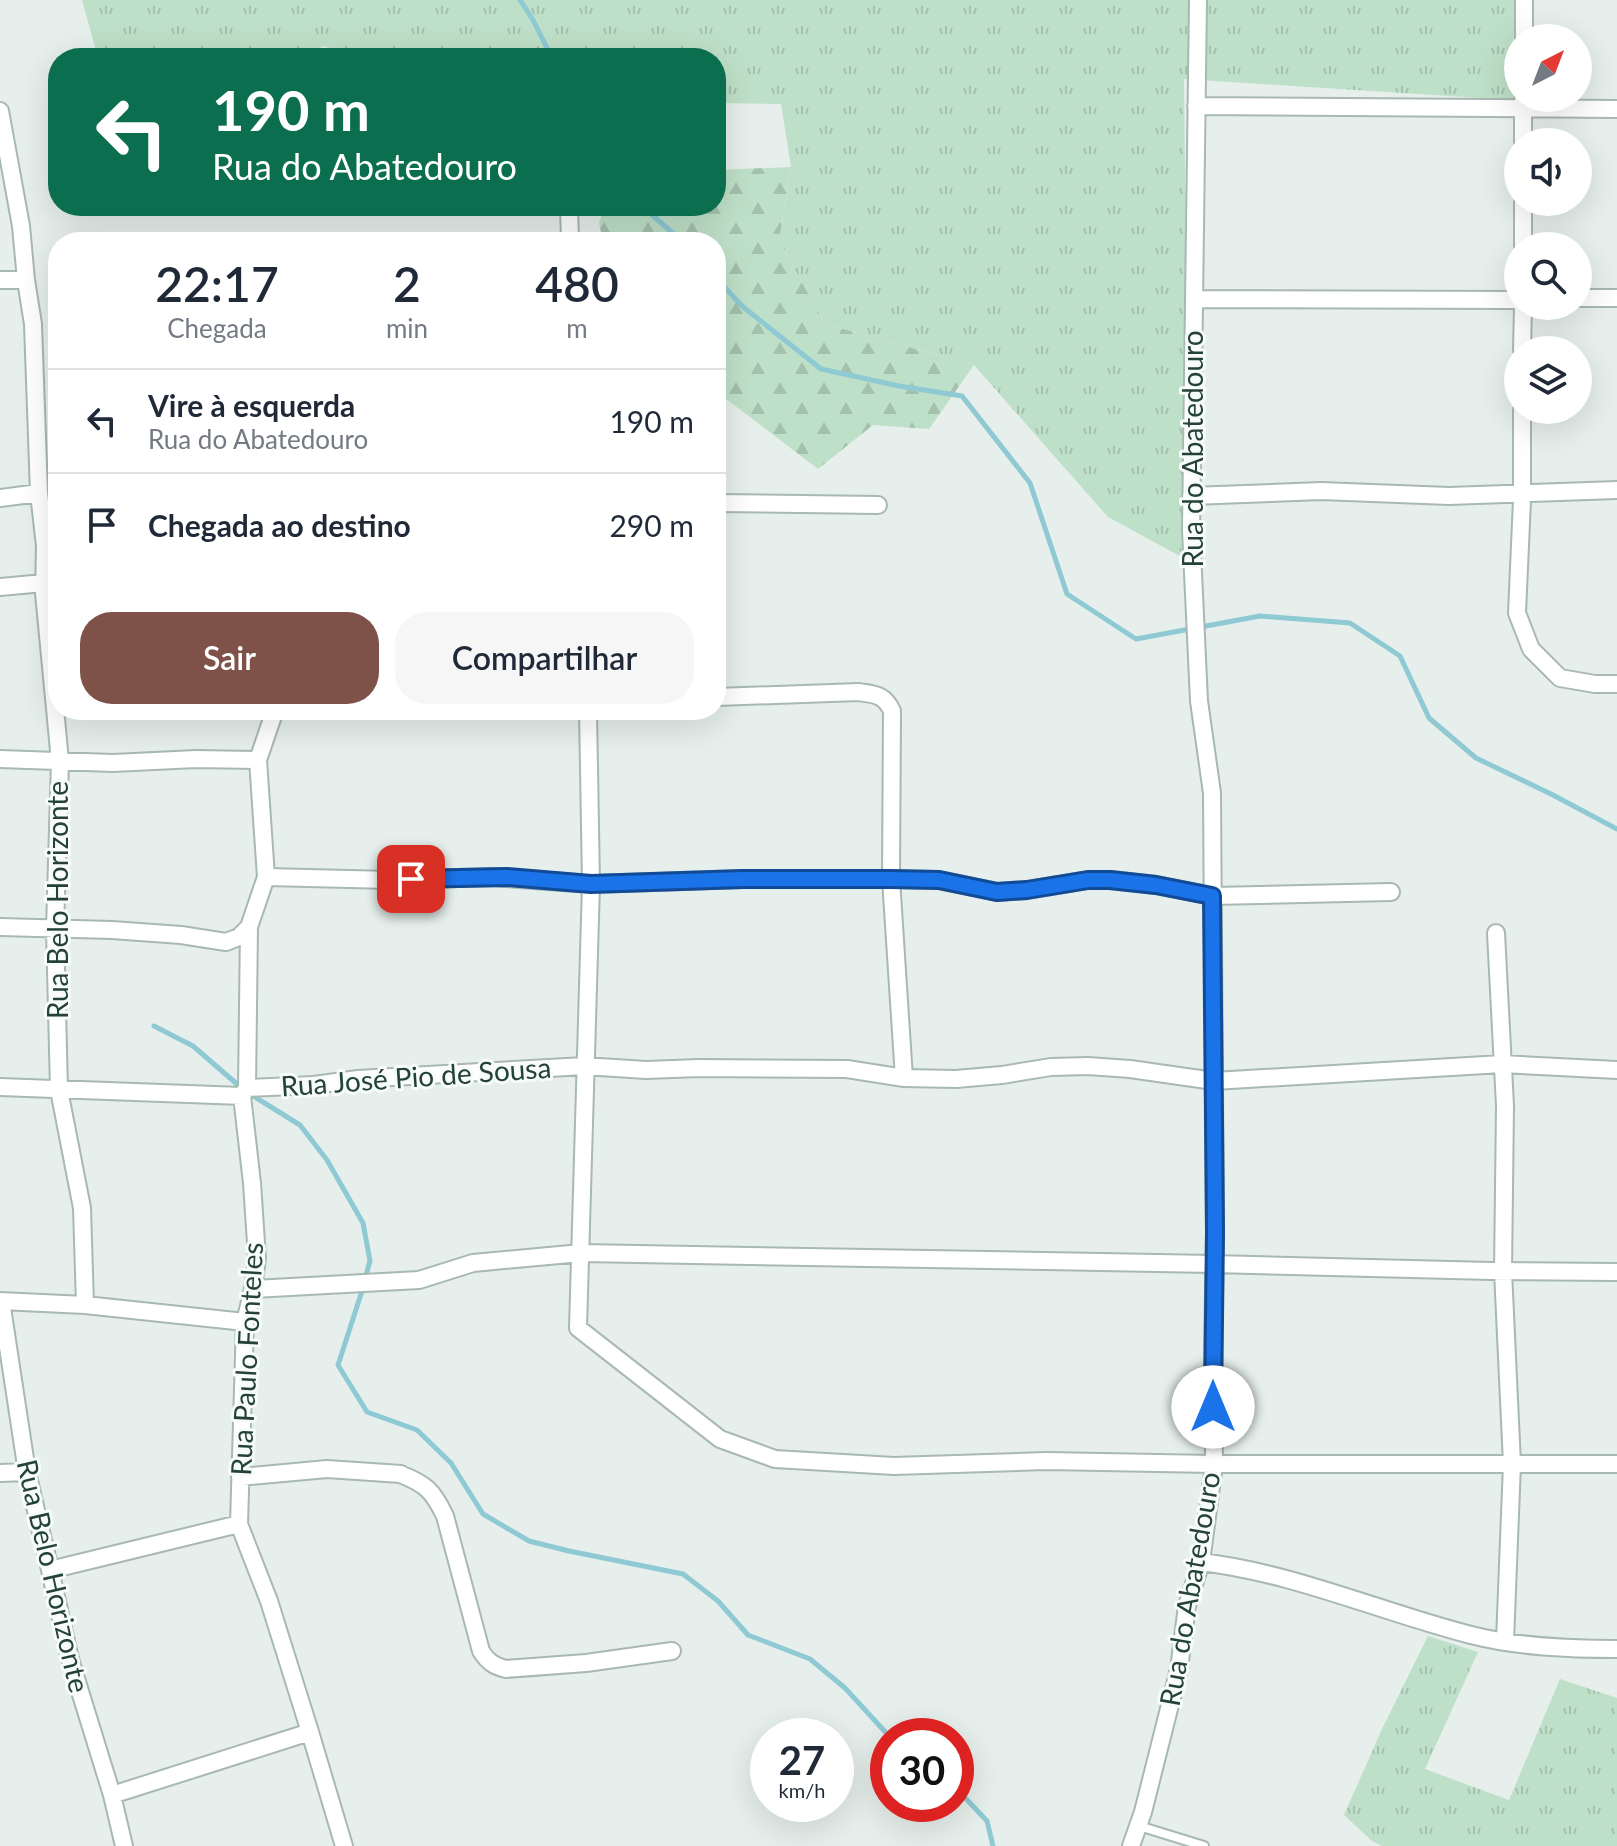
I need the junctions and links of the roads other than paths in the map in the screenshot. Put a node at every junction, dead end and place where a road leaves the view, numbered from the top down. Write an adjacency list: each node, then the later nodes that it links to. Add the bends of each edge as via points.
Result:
1 (1198, 0): 5 (street, Rua do Abatedouro)
2 (1524, 0): 3 (street)
3 (1524, 24)
4 (1504, 104): 5 (street)
5 (1196, 106): 14 (street, Rua do Abatedouro)
6 (1592, 108): 7 (street)
7 (1617, 109)
8 (0, 111): 9 (street, Rua Belo Horizonte)
9 (4, 152): 11 (street, Rua Belo Horizonte, via 21,226)
10 (0, 280): 11 (street)
11 (26, 280): 18 (street, Rua Belo Horizonte, via 33,324)
12 (1592, 298): 13 (street)
13 (1617, 298)
14 (1194, 299): 15 (street); 20 (street, Rua do Abatedouro)
15 (1504, 300)
16 (1522, 424): 19 (street)
17 (1617, 490): 19 (street)
18 (39, 493): 21 (street); 24 (street, Rua Belo Horizonte)
19 (1522, 494): 20 (street, via 1321,491); 27 (street, via 1517,613 1531,649 1560,678)
20 (1191, 496): 39 (street, Rua do Abatedouro, via 1199,701 1212,793)
21 (0, 498)
22 (726, 503): 23 (street)
23 (878, 505)
24 (44, 583): 25 (street); 26 (street, Rua Belo Horizonte)
25 (0, 587)
26 (48, 628)
27 (1617, 684)
28 (726, 697): 36 (street, via 859,692 887,700 892,711)
29 (56, 720): 34 (street, Rua Belo Horizonte)
30 (272, 720): 33 (street)
31 (588, 720): 37 (street)
32 (0, 759): 34 (street)
33 (258, 760): 34 (street); 35 (street)
34 (60, 761): 42 (street, Rua Belo Horizonte)
35 (266, 877): 37 (street, via 491,877); 41 (street)
36 (891, 879): 37 (street); 39 (street, via 939,880 997,892 1110,880); 47 (street)
37 (591, 884): 45 (street)
38 (1391, 892): 39 (street)
39 (1212, 896): 48 (street, Rua do Abatedouro)
40 (0, 927): 42 (street)
41 (249, 927): 42 (street, via 226,942); 51 (street, Rua Paulo Fonteles)
42 (55, 929): 50 (street, Rua Belo Horizonte)
43 (1496, 933): 44 (street)
44 (1502, 1064): 46 (street, Rua José Pio de Sousa); 48 (street, Rua José Pio de Sousa); 54 (street)
45 (584, 1066): 47 (street, Rua José Pio de Sousa, via 847,1069); 51 (street, Rua José Pio de Sousa, via 358,1079); 52 (street)
46 (1617, 1070)
47 (904, 1078): 48 (street, Rua José Pio de Sousa, via 956,1079 1088,1066)
48 (1214, 1081): 53 (street, Rua do Abatedouro)
49 (0, 1087): 50 (street, Rua José Pio de Sousa)
50 (59, 1090): 51 (street, Rua José Pio de Sousa); 58 (street, Rua Belo Horizonte, via 82,1208)
51 (245, 1092): 56 (street, Rua Paulo Fonteles, via 257,1258)
52 (581, 1253): 53 (street); 56 (street, via 473,1263 419,1280); 60 (street, via 578,1328 720,1439 775,1459 894,1466 1046,1461)
53 (1214, 1264): 54 (street); 60 (street, Rua do Abatedouro)
54 (1503, 1271): 55 (street); 61 (street)
55 (1617, 1272)
56 (253, 1289): 59 (street, Rua Paulo Fonteles)
57 (0, 1301): 58 (street); 63 (street, Rua Belo Horizonte)
58 (85, 1305): 59 (street)
59 (245, 1322): 65 (street, Rua Paulo Fonteles)
60 (1214, 1464): 61 (street); 67 (street, Rua do Abatedouro)
61 (1512, 1464): 62 (street); 69 (street)
62 (1617, 1464)
63 (27, 1472): 64 (street); 68 (street, Rua Belo Horizonte)
64 (0, 1473)
65 (240, 1477): 66 (street, Rua Paulo Fonteles); 71 (street, via 327,1469 401,1474 424,1484 445,1516 481,1651 495,1666 586,1663)
66 (239, 1524): 68 (street); 72 (street, Rua Paulo Fonteles)
67 (1201, 1562): 69 (street, via 1261,1571 1473,1636); 74 (street, Rua do Abatedouro)
68 (50, 1570): 73 (street, Rua Belo Horizonte, via 70,1659)
69 (1505, 1641): 70 (street)
70 (1617, 1649)
71 (672, 1651)
72 (310, 1732): 73 (street); 76 (street, Rua Paulo Fonteles)
73 (112, 1795): 75 (street, Rua Belo Horizonte)
74 (1138, 1826): 77 (street, Rua do Abatedouro); 78 (lane)
75 (124, 1846)
76 (344, 1846)
77 (1131, 1846)
78 (1204, 1846)

